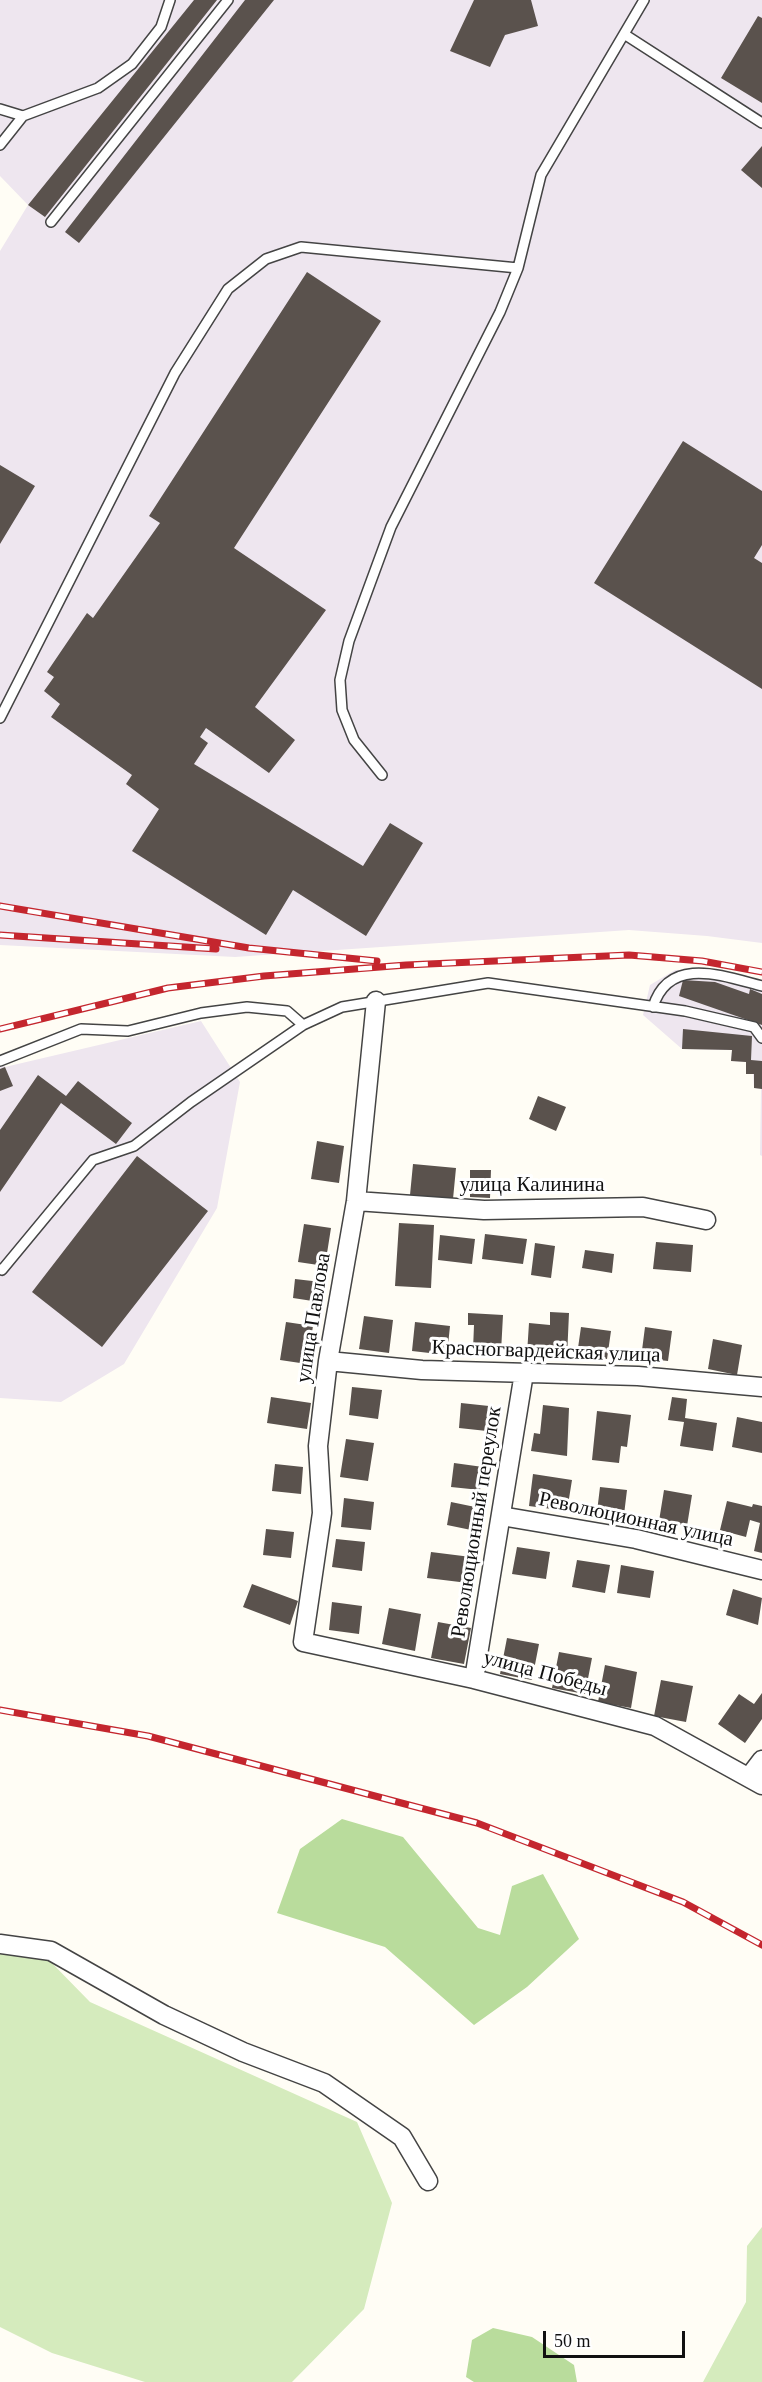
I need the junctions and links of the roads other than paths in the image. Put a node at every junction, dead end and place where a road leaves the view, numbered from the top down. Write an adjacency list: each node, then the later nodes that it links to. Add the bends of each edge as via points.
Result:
1 (170, 0): 6 (lane, via 161,27 132,64 98,88)
2 (228, 0): 9 (lane)
3 (644, 0): 4 (lane)
4 (624, 34): 7 (lane); 10 (lane, via 541,175)
5 (0, 109): 6 (lane)
6 (23, 116): 8 (lane)
7 (762, 123)
8 (0, 145)
9 (51, 222)
10 (518, 268): 11 (lane, via 301,247 266,259 228,289 175,373); 12 (lane, via 476,363 391,528 350,640 340,680 342,710 354,740)
11 (0, 718)
12 (382, 775)
13 (762, 986): 15 (lane, via 716,974 677,975 658,991)
14 (376, 1001): 15 (lane, via 488,983); 16 (lane, via 342,1008); 19 (street, улица Павлова)
15 (653, 1007): 17 (lane, via 754,1027)
16 (303, 1026): 18 (lane, via 287,1011 247,1007 201,1013 128,1031 81,1029); 21 (lane, via 134,1146 93,1160)
17 (762, 1038)
18 (0, 1061)
19 (356, 1201): 20 (street, улица Калинина, via 484,1210 643,1208); 22 (street, улица Павлова)
20 (706, 1220)
21 (0, 1269)
22 (328, 1361): 23 (street, Красногвардейская улица, via 422,1370); 27 (street, улица Павлова, via 318,1446 322,1513)
23 (524, 1373): 24 (street, Красногвардейская улица, via 638,1376); 25 (street, Революционный переулок)
24 (762, 1387)
25 (501, 1516): 26 (street, Революционная улица, via 636,1539); 28 (street, Революционный переулок)
26 (762, 1570)
27 (303, 1642): 28 (street, улица Победы)
28 (474, 1679): 30 (street, улица Победы, via 655,1726)
29 (762, 1760): 30 (street)
30 (756, 1781)
31 (0, 1944): 32 (street, via 51,1951 164,2015 243,2052 324,2083 402,2137)
32 (428, 2181)

